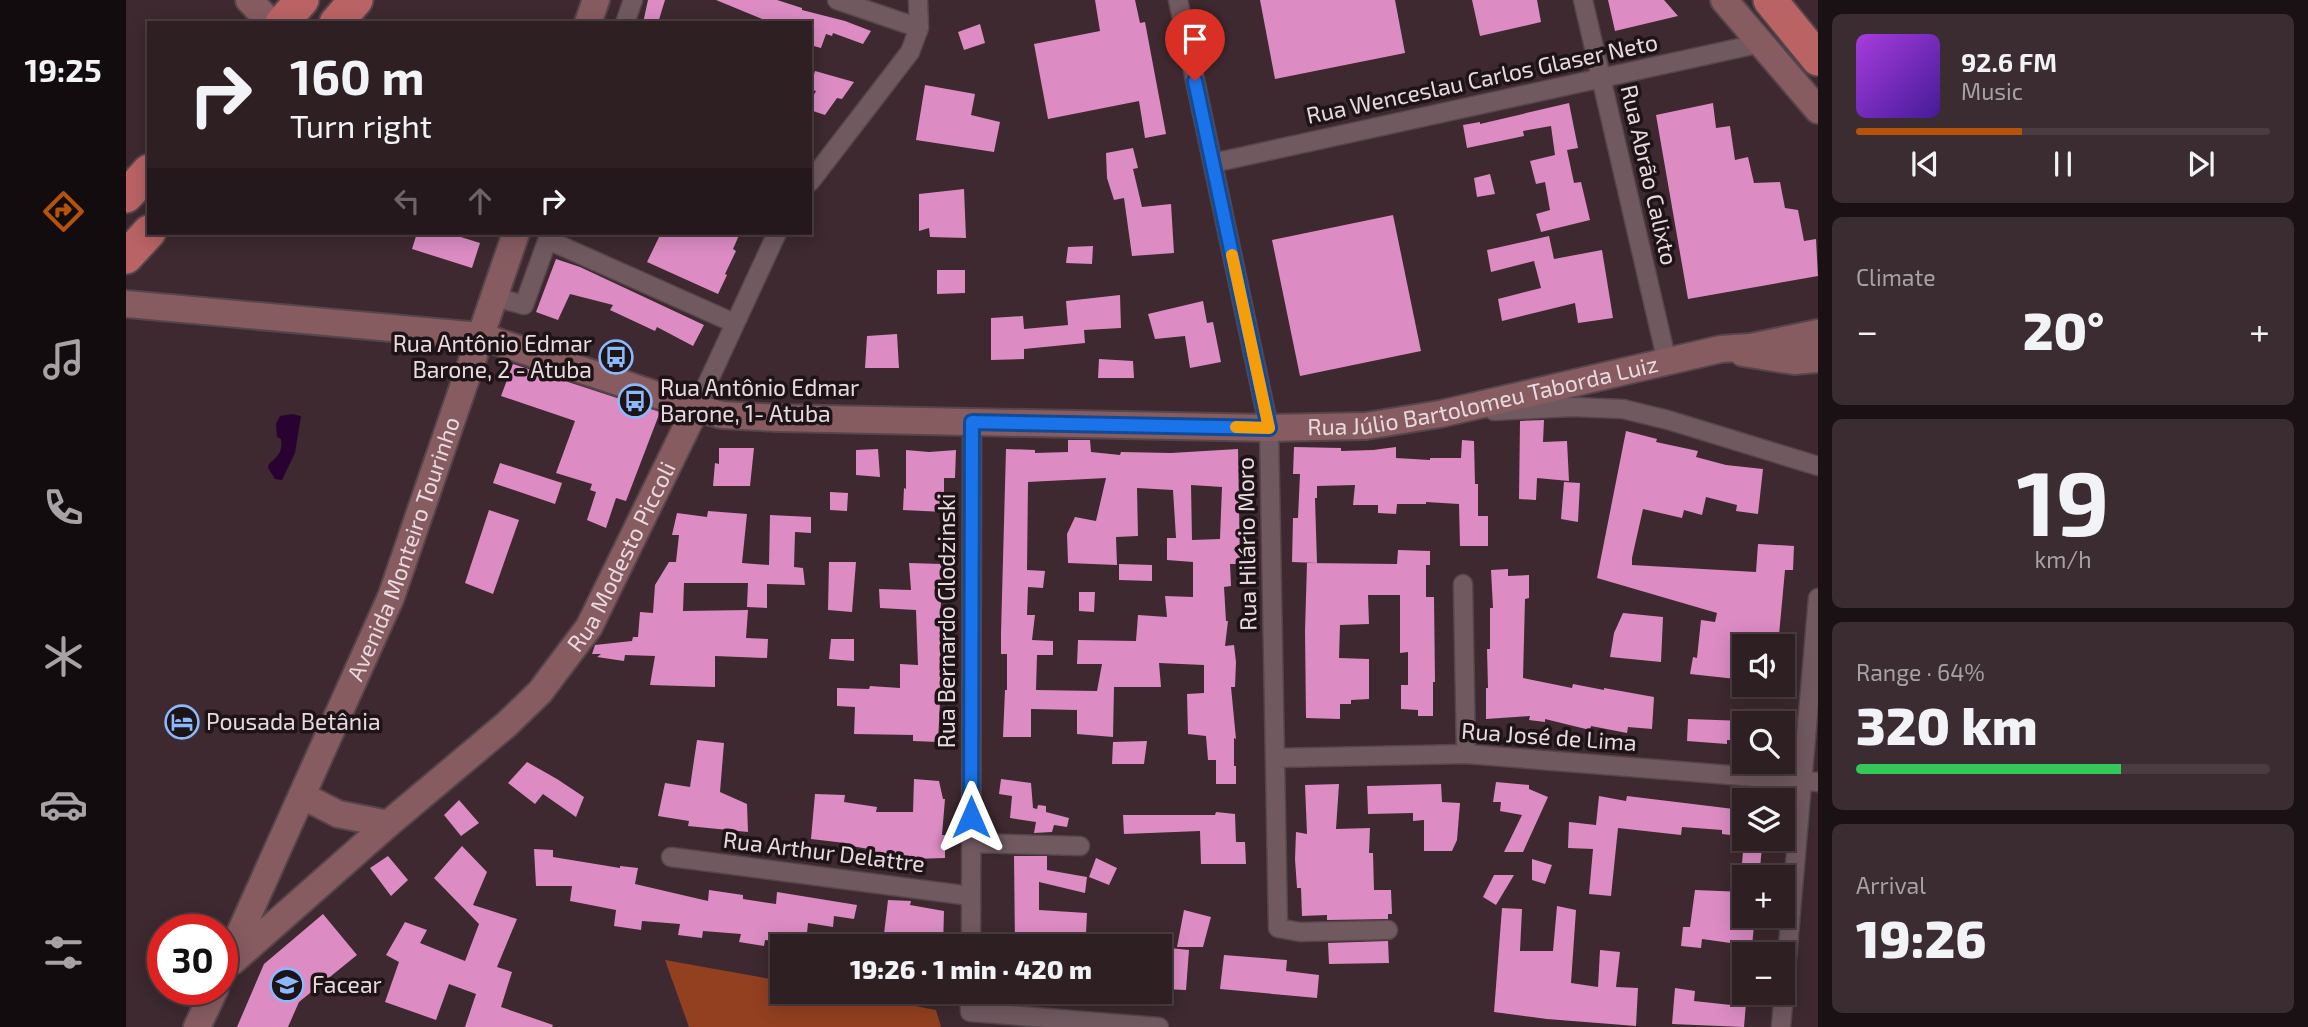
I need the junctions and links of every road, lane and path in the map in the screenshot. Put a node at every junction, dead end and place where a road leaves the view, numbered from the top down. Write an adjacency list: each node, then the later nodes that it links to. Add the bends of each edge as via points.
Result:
1 (249, 0): 12 (main road)
2 (303, 0): 13 (highway)
3 (356, 0): 14 (highway)
4 (596, 0): 15 (main road)
5 (633, 0): 16 (street)
6 (836, 0): 17 (street)
7 (918, 0): 17 (street)
8 (1178, 0): 22 (street, Rua Hilário Moro)
9 (1583, 0): 20 (street, Rua Abrão Calixto)
10 (1724, 0): 18 (main road)
11 (1770, 0): 19 (highway)
12 (269, 21)
13 (284, 21)
14 (338, 21)
15 (589, 21)
16 (626, 21)
17 (919, 28): 24 (street, via 904,62)
18 (1762, 43): 20 (street, Rua Wenceslau Carlos Glaser Neto); 21 (main road)
19 (1818, 58)
20 (1601, 78): 22 (street, Rua Wenceslau Carlos Glaser Neto); 36 (street, Rua Abrão Calixto)
21 (1818, 110)
22 (1213, 163): 40 (street, Rua Hilário Moro)
23 (147, 173): 25 (highway)
24 (812, 179)
25 (126, 196)
26 (147, 234): 30 (highway)
27 (515, 235): 31 (main road, Avenida Monteiro Tourinho)
28 (776, 235): 33 (street, Rua Modesto Piccoli)
29 (549, 237): 31 (street, via 524,305); 33 (street)
30 (126, 257)
31 (494, 297): 35 (main road, Avenida Monteiro Tourinho)
32 (126, 304): 35 (main road, Rua Júlio Bartolomeu Taborda Luiz)
33 (734, 323): 37 (street, Rua Modesto Piccoli)
34 (1816, 334): 36 (main road, Rua Júlio Bartolomeu Taborda Luiz)
35 (480, 336): 37 (main road, Rua Júlio Bartolomeu Taborda Luiz); 47 (main road, Avenida Monteiro Tourinho, via 391,597)
36 (1667, 362): 38 (main road, Rua Júlio Bartolomeu Taborda Luiz)
37 (696, 408): 39 (main road, Rua Júlio Bartolomeu Taborda Luiz, via 751,418); 48 (main road, Rua Modesto Piccoli, via 600,607 574,649 525,708)
38 (1440, 414): 40 (main road, Rua Júlio Bartolomeu Taborda Luiz, via 1366,426); 41 (street, via 1623,409)
39 (972, 422): 40 (main road, Rua Júlio Bartolomeu Taborda Luiz); 49 (street, Rua Bernardo Glodzinski)
40 (1269, 428): 45 (street, Rua Hilário Moro)
41 (1818, 466)
42 (1463, 584): 44 (street)
43 (1818, 598): 46 (street)
44 (1466, 754): 45 (street, Rua José de Lima); 46 (street, Rua José de Lima)
45 (1275, 758): 53 (street, Rua Hilário Moro, via 1278,928 1300,933)
46 (1810, 782): 62 (street)
47 (303, 796): 48 (main road, via 338,814); 55 (main road, Avenida Monteiro Tourinho)
48 (388, 824): 56 (main road, Rua Modesto Piccoli)
49 (971, 843): 50 (street); 52 (street, Rua Bernardo Glodzinski)
50 (1080, 846)
51 (671, 857): 52 (street, Rua Arthur Delattre)
52 (971, 896): 54 (street, Rua Bernardo Glodzinski)
53 (1388, 930)
54 (971, 934)
55 (238, 937)
56 (238, 960)
57 (970, 1004): 60 (street, via 970,1012)
58 (207, 1005): 59 (main road, Avenida Monteiro Tourinho)
59 (197, 1027)
60 (1148, 1027): 61 (street)
61 (1159, 1027)
62 (1781, 1027)

